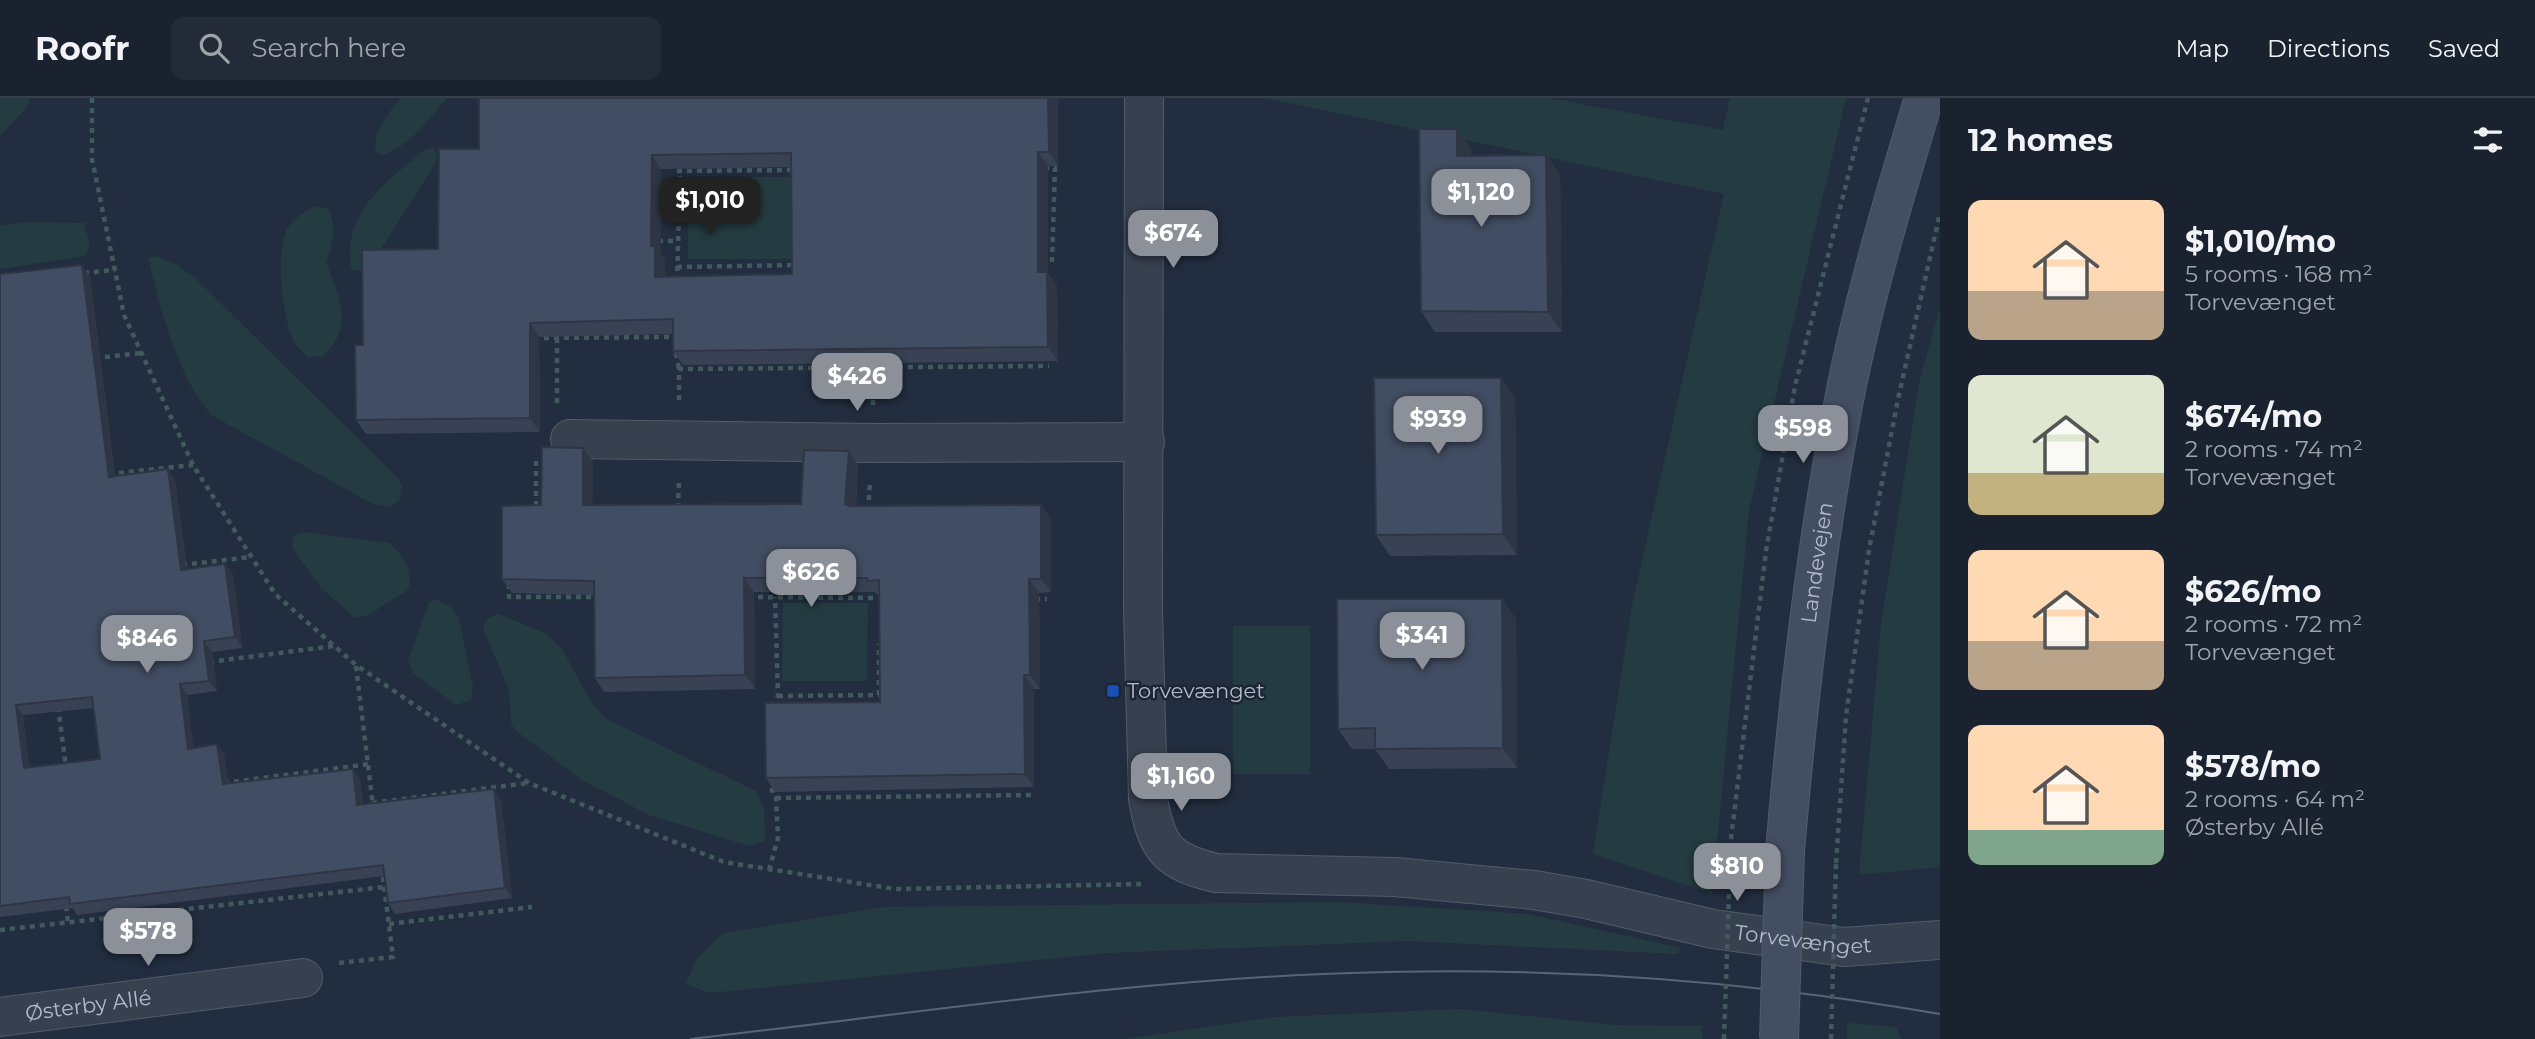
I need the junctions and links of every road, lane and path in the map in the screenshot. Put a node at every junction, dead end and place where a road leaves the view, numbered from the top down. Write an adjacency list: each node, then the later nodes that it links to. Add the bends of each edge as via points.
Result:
1 (92, 98): 14 (path, via 92,159)
2 (1144, 98): 29 (street)
3 (1924, 98): 80 (main road, Landevejen, bridge, via 1880,243 1844,398 1817,556 1785,851)
4 (677, 161): 7 (path)
5 (1042, 168): 11 (path, via 1055,168 1052,262)
6 (800, 170): 7 (path)
7 (677, 171): 10 (path)
8 (1940, 213): 81 (path, bridge, via 1869,550 1846,716)
9 (651, 241): 10 (path)
10 (678, 241): 13 (path)
11 (1039, 262)
12 (798, 265): 13 (path)
13 (677, 267): 16 (path)
14 (115, 270): 15 (path); 21 (path, via 124,315)
15 (76, 274)
16 (677, 290)
17 (677, 326): 18 (path)
18 (676, 337): 20 (path); 26 (path)
19 (529, 338): 20 (path)
20 (557, 338): 27 (path)
21 (142, 353): 23 (path); 31 (path)
22 (841, 355): 25 (path)
23 (90, 358)
24 (1049, 366): 25 (path)
25 (841, 368): 26 (path)
26 (678, 369): 28 (path)
27 (563, 427): 28 (street)
28 (680, 441): 29 (street); 35 (path, via 678,509)
29 (1144, 442): 67 (street, via 1148,799 1154,830)
30 (536, 455): 33 (path)
31 (193, 465): 32 (path); 39 (path)
32 (96, 475)
33 (536, 509): 34 (path); 38 (path)
34 (549, 509)
35 (665, 509)
36 (855, 510): 37 (path)
37 (881, 510)
38 (527, 512)
39 (251, 557): 40 (path); 49 (path, via 275,594)
40 (172, 566)
41 (509, 571): 42 (path, via 509,597)
42 (607, 597)
43 (747, 597): 44 (path)
44 (775, 597): 45 (path); 53 (path)
45 (894, 598)
46 (1033, 599): 47 (path)
47 (1047, 599)
48 (879, 640): 54 (path)
49 (334, 646): 50 (path); 51 (path)
50 (202, 663)
51 (356, 665): 57 (path); 61 (path)
52 (57, 695): 58 (path)
53 (778, 695): 54 (path); 56 (path)
54 (879, 695): 55 (path)
55 (892, 695)
56 (772, 711)
57 (369, 764): 60 (path); 64 (path)
58 (67, 775)
59 (772, 779): 63 (path)
60 (219, 783)
61 (529, 783): 64 (path); 69 (path, via 724,862)
62 (1034, 795): 63 (path)
63 (776, 798): 69 (path, via 778,838)
64 (372, 803): 65 (path)
65 (374, 815)
66 (1731, 839): 79 (path, bridge)
67 (1169, 855): 69 (path, via 1155,884 895,888); 76 (street, Torvevænget, via 1216,873 1395,877 1534,890 1713,929 1844,947)
68 (381, 863): 70 (path)
69 (769, 870)
70 (384, 887): 73 (path); 74 (path)
71 (64, 896): 73 (path)
72 (532, 907): 74 (path)
73 (68, 922): 75 (path)
74 (389, 924): 77 (path, via 393,957 326,965)
75 (0, 930)
76 (1940, 940)
77 (303, 978): 78 (street, Østerby Allé)
78 (0, 1017)
79 (1724, 1039)
80 (1779, 1039)
81 (1831, 1039)

